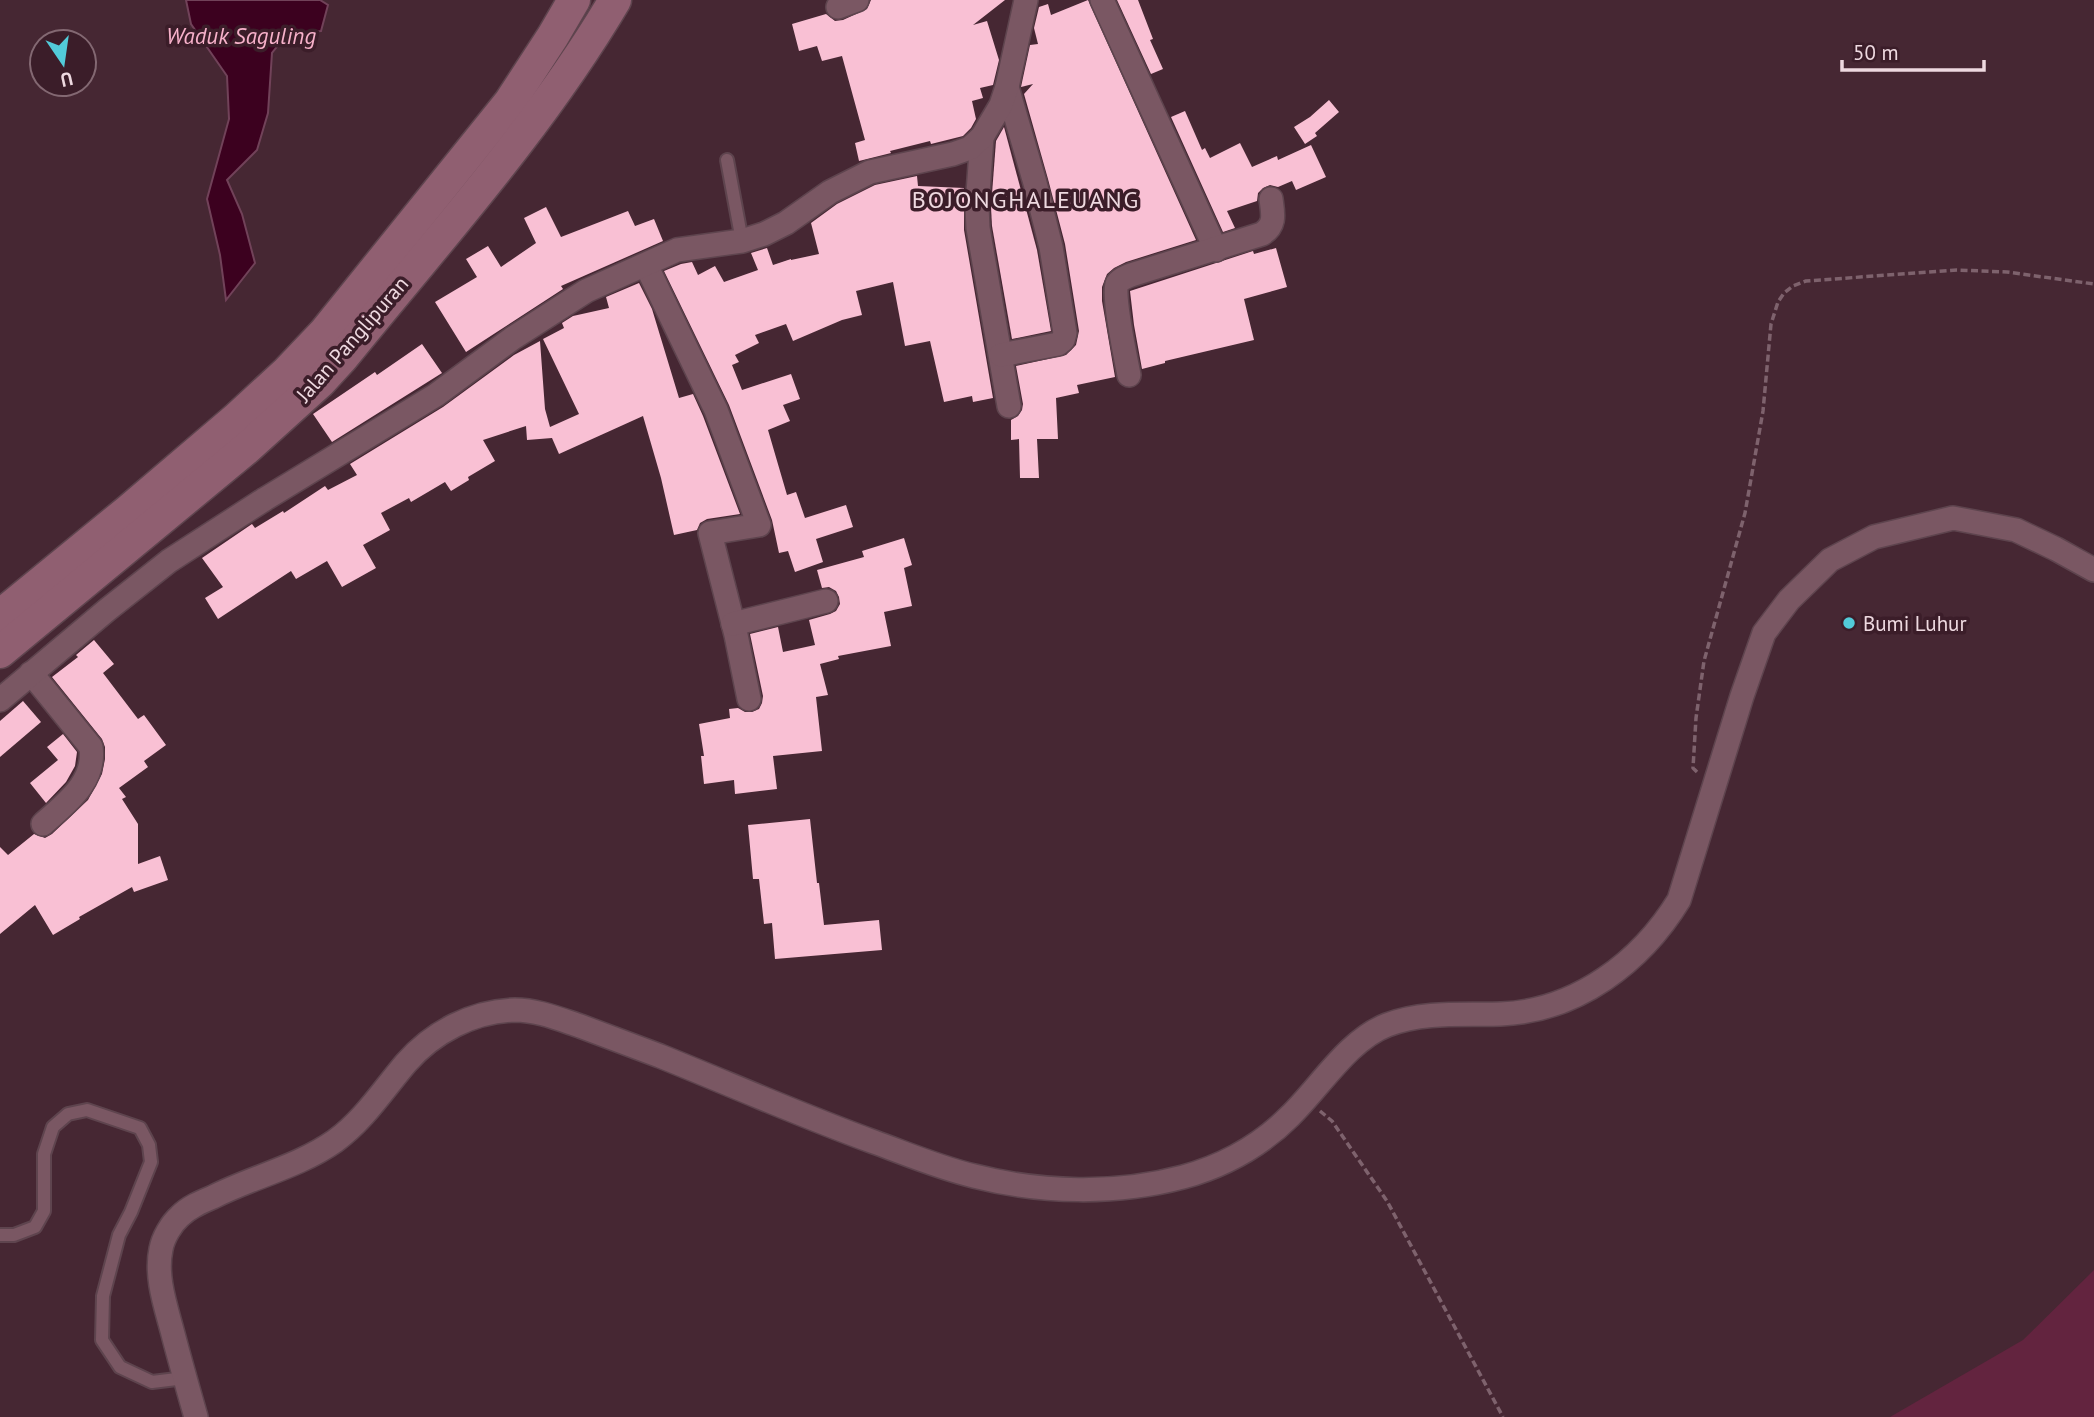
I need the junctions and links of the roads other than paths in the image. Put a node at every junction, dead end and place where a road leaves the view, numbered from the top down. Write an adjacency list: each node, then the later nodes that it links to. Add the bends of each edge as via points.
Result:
1 (574, 0): 17 (main road, Jalan Panglipuran, via 510,102 325,332 236,419)
2 (615, 0): 19 (main road, Jalan Panglipuran, via 531,127 320,382)
3 (1026, 0): 5 (street)
4 (1102, 0): 10 (street)
5 (1007, 87): 6 (street); 12 (street, via 1051,247 1065,333 1058,344)
6 (982, 137): 9 (street, via 953,154 870,172 830,192 786,223); 12 (street, via 978,228)
7 (727, 160): 9 (lane)
8 (1270, 199): 10 (street, via 1270,229)
9 (741, 241): 11 (street, via 677,250)
10 (1216, 250): 13 (street, via 1131,275 1118,284 1117,306)
11 (646, 265): 18 (street, via 716,410 759,525 710,533); 20 (street, via 586,291 543,317 436,395 179,555)
12 (1001, 355): 14 (street)
13 (1129, 375)
14 (1009, 406)
15 (2094, 570): 25 (street, via 2016,530 1953,518 1874,537 1830,560 1764,632 1679,900 1651,940 1623,967 1591,988 1542,1008 1509,1014 1432,1016 1382,1026 1353,1048 1273,1131 1208,1169 1180,1178 1135,1187 1080,1190 974,1177 821,1123 619,1040 534,1012 488,1013 443,1031 408,1061 368,1111 333,1142 224,1191 177,1218 161,1248 160,1282)
16 (826, 601): 18 (street)
17 (0, 616)
18 (733, 624): 21 (street)
19 (0, 652)
20 (31, 673): 22 (street); 23 (street, via 90,747 92,757 86,780)
21 (749, 699)
22 (0, 700)
23 (43, 824)
24 (0, 1235): 25 (lane, via 35,1227 40,1219 44,1211 44,1154 53,1127 68,1114 87,1110 140,1128 149,1145 150,1162 119,1235 103,1296 102,1340 120,1367 145,1379)
25 (185, 1378): 26 (street)
26 (196, 1417)

